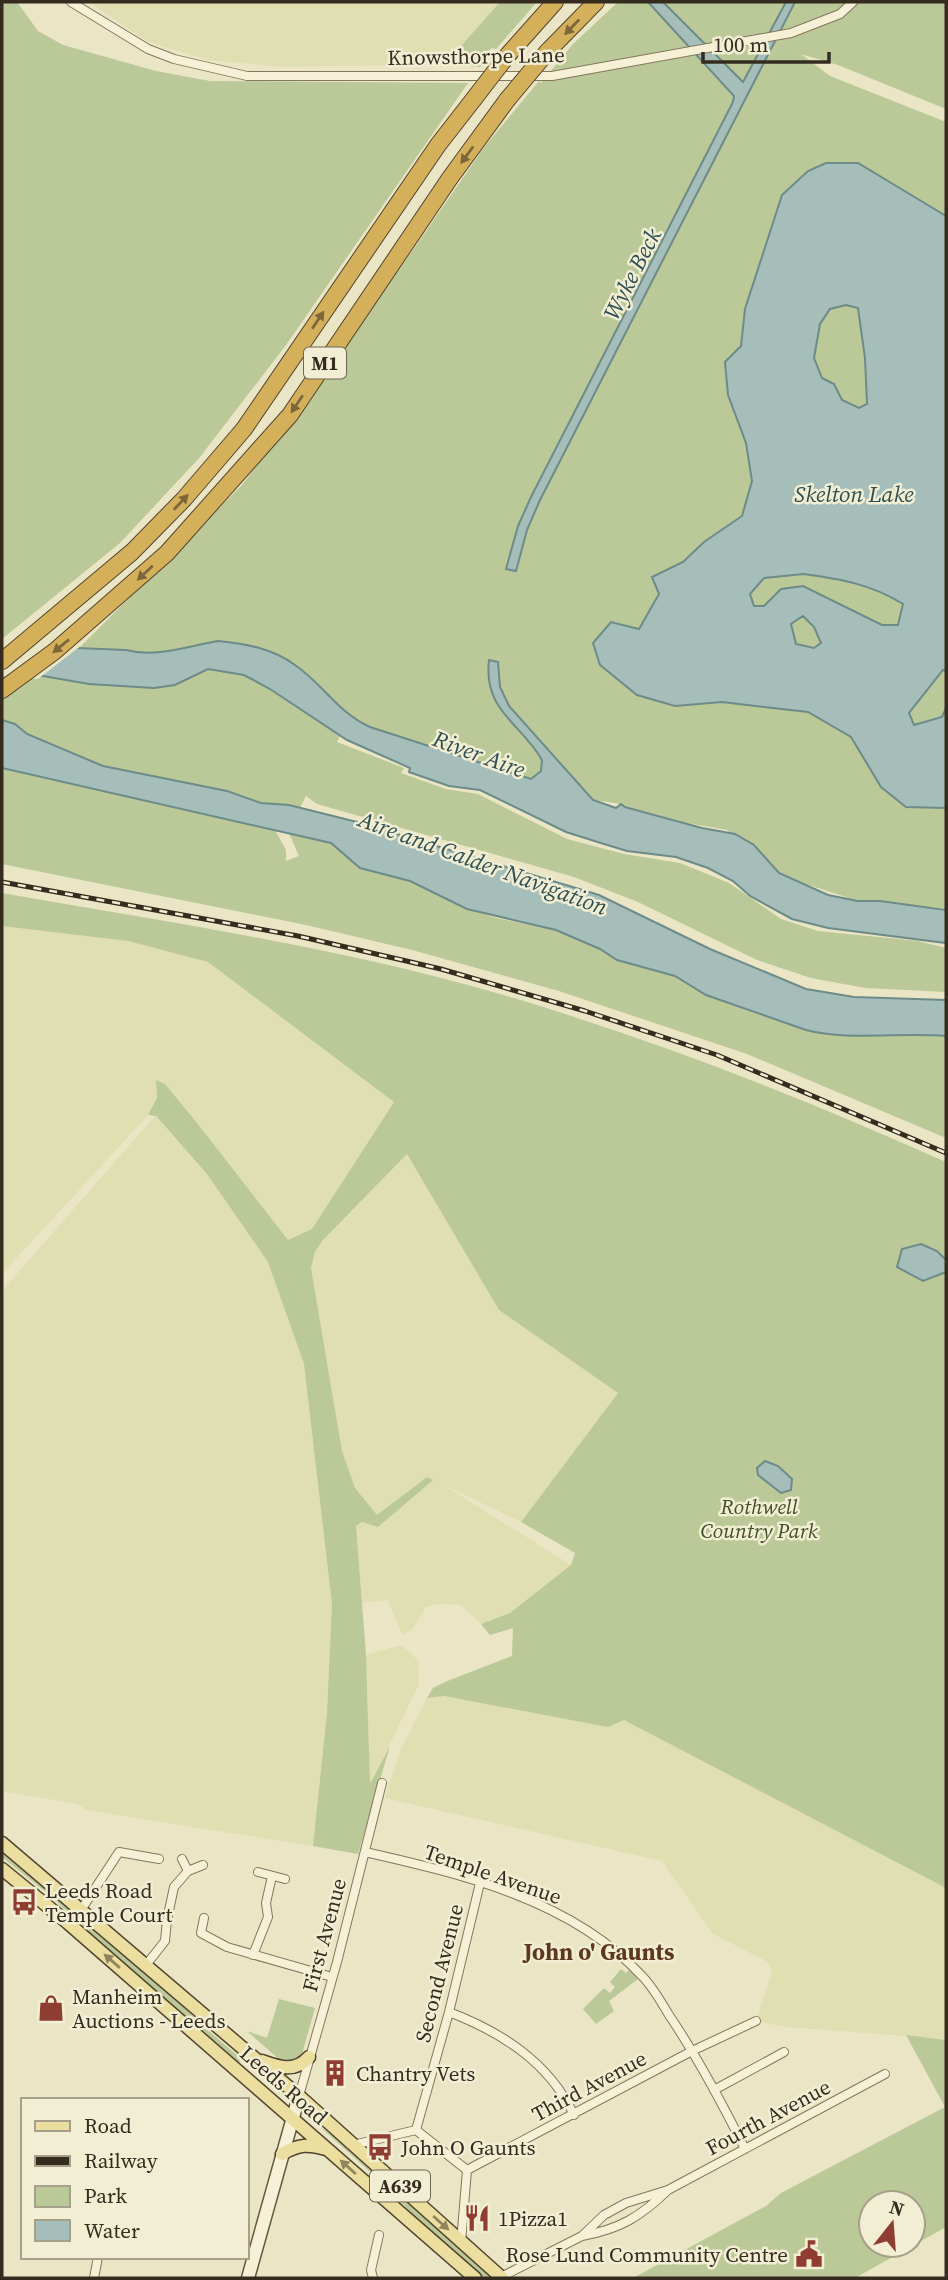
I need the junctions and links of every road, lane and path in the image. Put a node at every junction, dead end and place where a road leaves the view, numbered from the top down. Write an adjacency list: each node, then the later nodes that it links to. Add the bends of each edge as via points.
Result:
1 (71, 2): 4 (street, Knowsthorpe Lane, via 148,49 247,76 552,76 782,35 840,14)
2 (555, 2): 5 (highway, M1, one-way to 2, bridge, via 132,552 244,429 438,145)
3 (596, 2): 6 (highway, M1, one-way to 6, bridge, via 507,100 290,415 167,553 55,651)
4 (853, 2)
5 (2, 661)
6 (2, 690)
7 (382, 1783): 9 (street, First Avenue)
8 (2, 1843): 19 (main road, Leeds Road / A639)
9 (365, 1852): 18 (street, Temple Avenue); 23 (street, First Avenue)
10 (159, 1859): 19 (street, via 119,1852)
11 (183, 1859): 14 (street)
12 (203, 1865): 14 (street)
13 (2, 1869): 34 (main road, Leeds Road / A639, one-way to 13)
14 (188, 1871): 22 (street, via 174,1888 165,1941)
15 (258, 1872): 16 (street)
16 (272, 1876): 17 (street); 21 (street, via 268,1917)
17 (285, 1879)
18 (480, 1883): 24 (street, Second Avenue); 26 (street, Temple Avenue, via 553,1911 589,1931 645,1978)
19 (81, 1910): 22 (main road, Leeds Road / A639)
20 (204, 1918): 21 (street, via 201,1933)
21 (253, 1955): 23 (street)
22 (146, 1965): 29 (main road, Leeds Road / A639)
23 (332, 1977): 28 (street, First Avenue)
24 (449, 2012): 33 (street, via 485,2026 517,2046 537,2063); 35 (street, Second Avenue)
25 (756, 2021): 26 (street, Third Avenue)
26 (692, 2051): 31 (street, Temple Avenue); 33 (street, Third Avenue)
27 (784, 2052): 31 (street)
28 (309, 2057): 29 (main road, via 288,2069); 32 (street, First Avenue)
29 (255, 2059): 32 (main road, Leeds Road / A639)
30 (885, 2074): 37 (street, Fourth Avenue)
31 (714, 2090): 37 (street, Temple Avenue)
32 (299, 2096): 34 (street); 36 (main road, Leeds Road / A639)
33 (574, 2115): 40 (street, Third Avenue)
34 (293, 2118): 38 (main road, Leeds Road / A639); 39 (street)
35 (416, 2130): 36 (street); 40 (street)
36 (353, 2145): 44 (main road, Leeds Road / A639, one-way to 44)
37 (745, 2149): 41 (street, Fourth Avenue)
38 (330, 2151): 39 (main road, via 305,2144); 50 (main road, Leeds Road / A639, one-way to 38)
39 (282, 2154): 48 (street)
40 (467, 2170): 44 (street)
41 (668, 2190): 43 (street, Fourth Avenue, via 626,2203 604,2215); 43 (street, Fourth Avenue, via 653,2205 610,2231)
42 (379, 2235): 49 (street)
43 (582, 2236): 46 (street, Fourth Avenue)
44 (461, 2242): 46 (main road, Leeds Road / A639)
45 (98, 2259): 47 (street)
46 (501, 2277)
47 (94, 2278)
48 (248, 2278)
49 (373, 2278)
50 (475, 2278)

